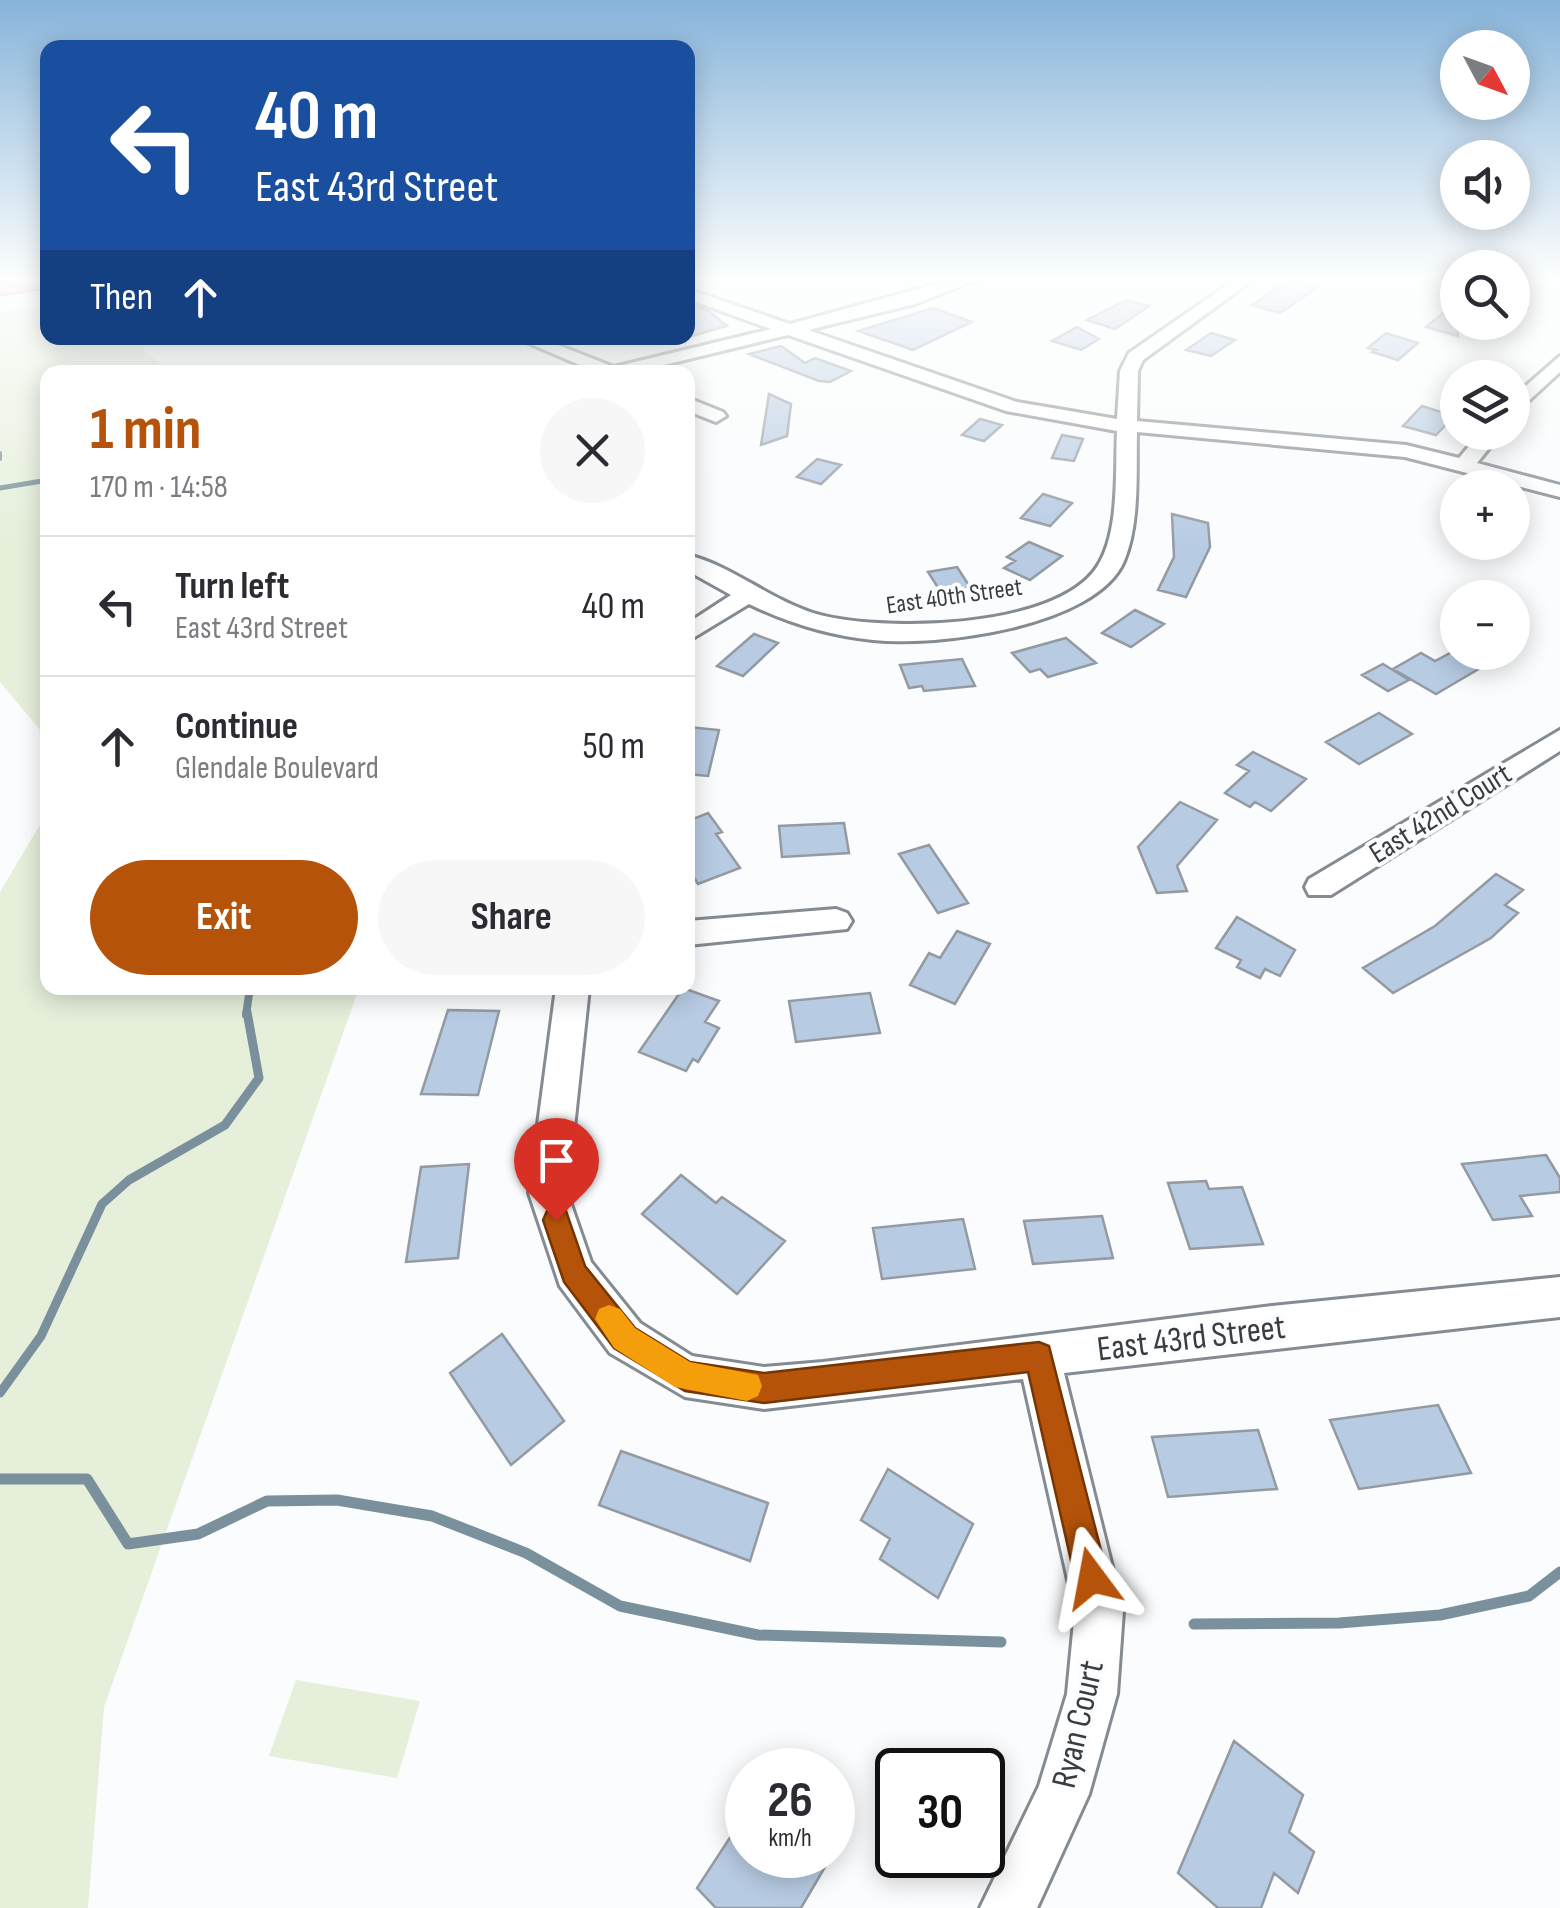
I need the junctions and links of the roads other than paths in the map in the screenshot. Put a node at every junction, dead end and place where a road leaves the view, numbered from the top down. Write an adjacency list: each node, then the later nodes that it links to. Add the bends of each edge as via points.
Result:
1 (896, 368): 7 (street, via 1012,408)
2 (1131, 368): 7 (street, East 40th Street)
3 (1553, 368): 4 (street)
4 (1530, 392)
5 (695, 407): 6 (street)
6 (716, 416)
7 (1126, 424): 9 (street, via 1262,435); 12 (street, East 40th Street, via 1112,562 1086,593 1008,619 890,634 806,618)
8 (1477, 450): 9 (street)
9 (1465, 464): 10 (street)
10 (1560, 490)
11 (695, 566): 12 (street, East 40th Street)
12 (749, 594): 13 (street)
13 (695, 629)
14 (1560, 738): 15 (street, East 42nd Court)
15 (1320, 887)
16 (836, 922): 17 (street)
17 (695, 932)
18 (571, 995): 20 (street, East 43rd Street, via 548,1193 574,1273 625,1338 685,1376 764,1388)
19 (1560, 1297): 20 (street, East 43rd Street)
20 (1039, 1356): 21 (street, Ryan Court, via 1100,1611 1092,1694 1063,1794)
21 (1008, 1908)

